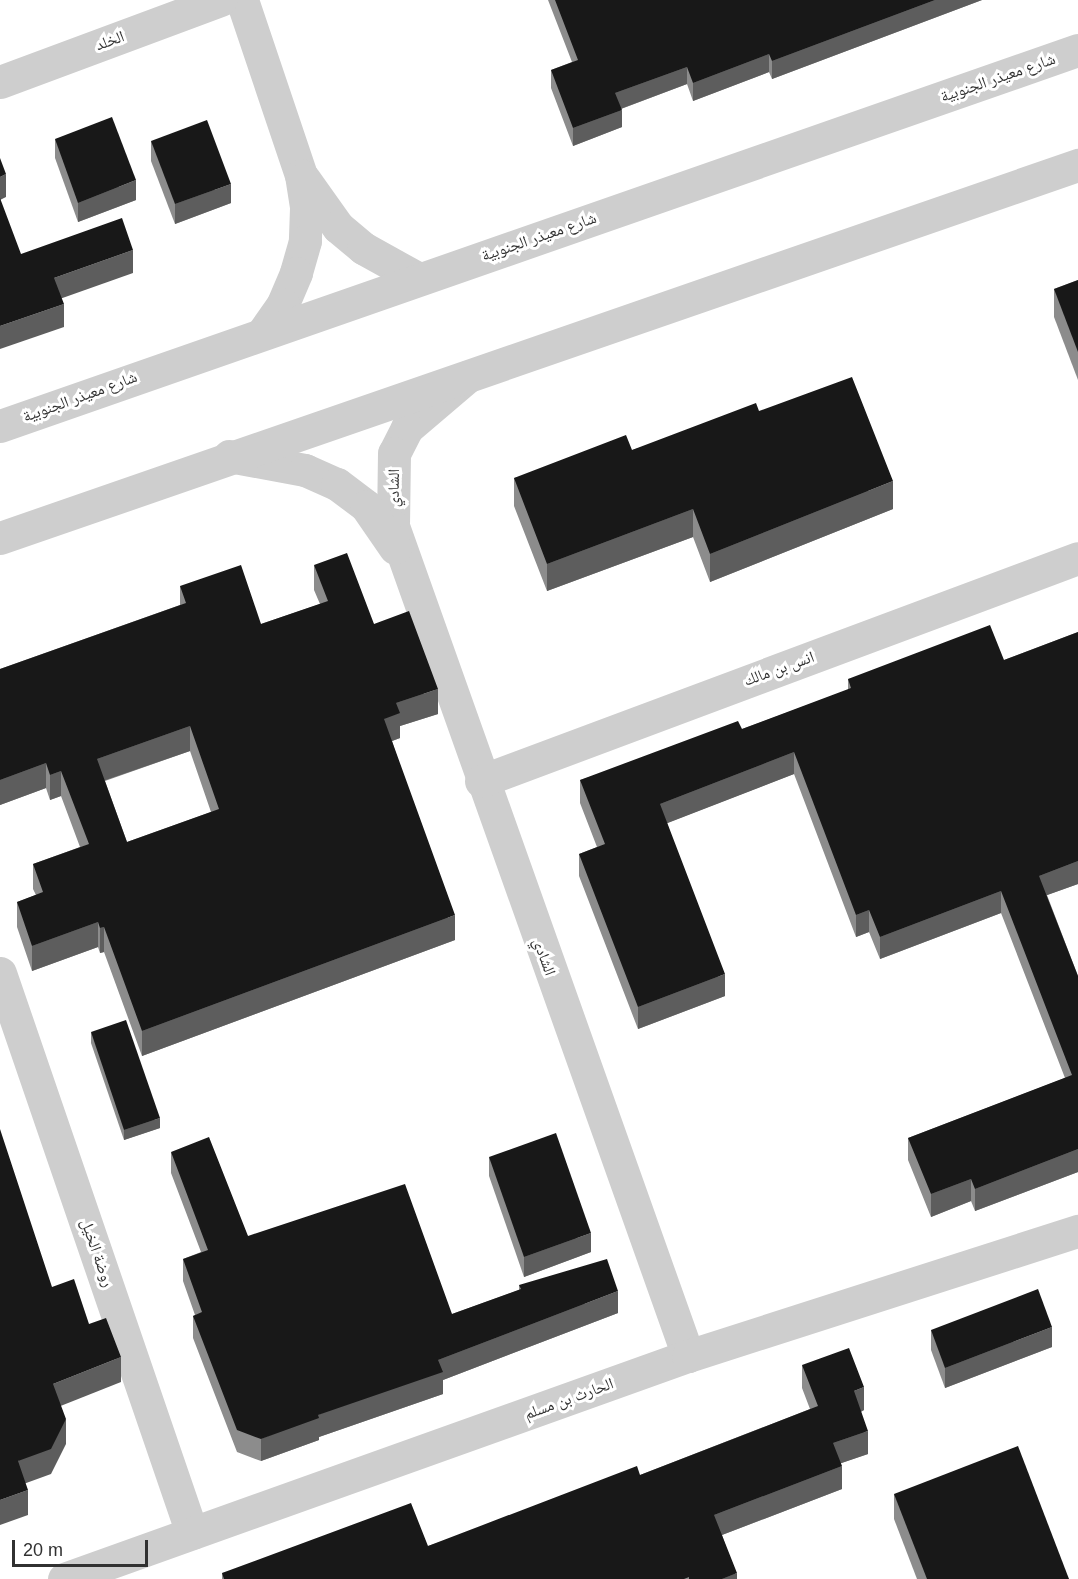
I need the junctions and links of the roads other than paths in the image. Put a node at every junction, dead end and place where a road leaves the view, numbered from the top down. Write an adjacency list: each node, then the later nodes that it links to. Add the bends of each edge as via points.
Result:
1 (220, 0): 4 (street, الخلد)
2 (242, 0): 6 (street)
3 (1078, 50): 7 (street, شارع معيذر الجنوبية)
4 (0, 82)
5 (1078, 165): 9 (street)
6 (301, 175): 7 (street, via 346,234 390,266); 8 (street, via 305,241 283,304)
7 (419, 279): 8 (street, شارع معيذر الجنوبية)
8 (264, 331): 10 (street, شارع معيذر الجنوبية)
9 (467, 377): 11 (street); 13 (street, الشادي, via 407,428 394,453 393,526)
10 (0, 426)
11 (229, 456): 12 (street); 13 (street, الشادي, via 305,470 337,484 366,506)
12 (0, 538)
13 (401, 557): 15 (street, الشادي)
14 (1078, 558): 15 (street, انس بن مالك)
15 (481, 781): 18 (street, الشادي)
16 (0, 974): 19 (street, روضة الخيل)
17 (1078, 1231): 18 (street, الحارث بن مسلم)
18 (688, 1356): 19 (street, الحارث بن مسلم)
19 (192, 1533): 20 (street, الحارث بن مسلم)
20 (64, 1579)

